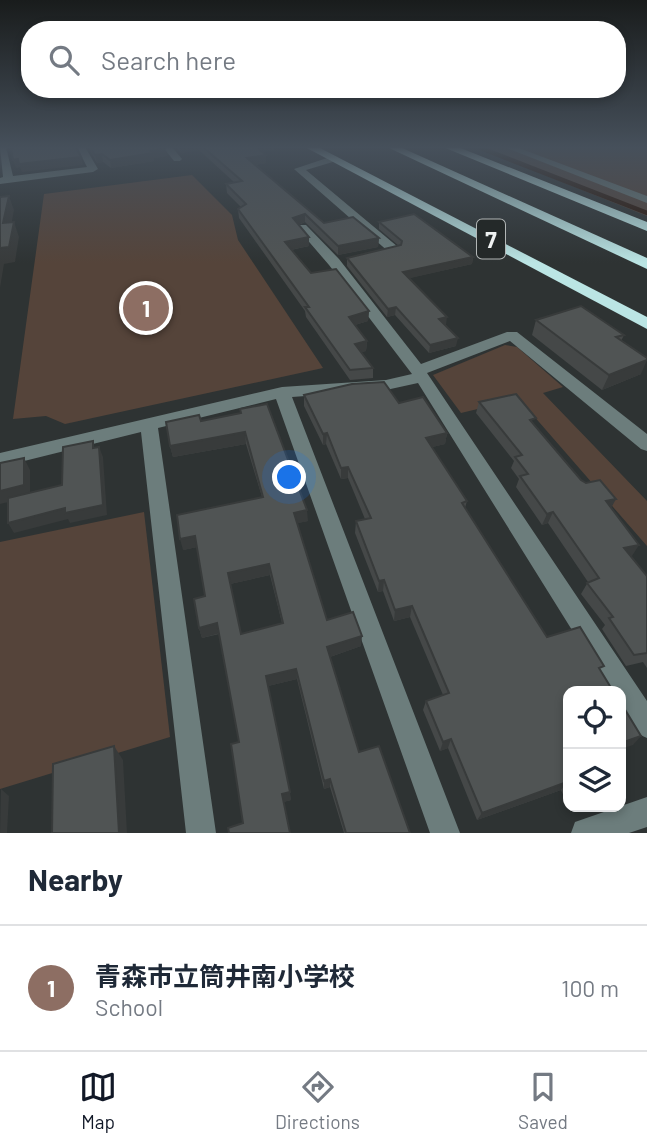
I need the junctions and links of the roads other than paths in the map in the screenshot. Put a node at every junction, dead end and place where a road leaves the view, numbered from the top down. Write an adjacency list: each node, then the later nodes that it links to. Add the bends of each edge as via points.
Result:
1 (319, 186): 9 (street, via 394,250)
2 (384, 186): 11 (highway, 7)
3 (477, 186): 10 (highway)
4 (545, 186): 8 (highway)
5 (610, 186): 6 (street)
6 (647, 200)
7 (302, 227): 12 (street, via 340,260)
8 (647, 227)
9 (370, 254)
10 (647, 264)
11 (647, 324)
12 (420, 374): 13 (street, via 386,385); 15 (street, via 512,335); 17 (street)
13 (282, 392): 14 (street); 20 (street)
14 (149, 425): 16 (street); 19 (street)
15 (647, 444)
16 (0, 460)
17 (647, 724)
18 (647, 812): 21 (street)
19 (201, 833)
20 (445, 833)
21 (586, 833)

